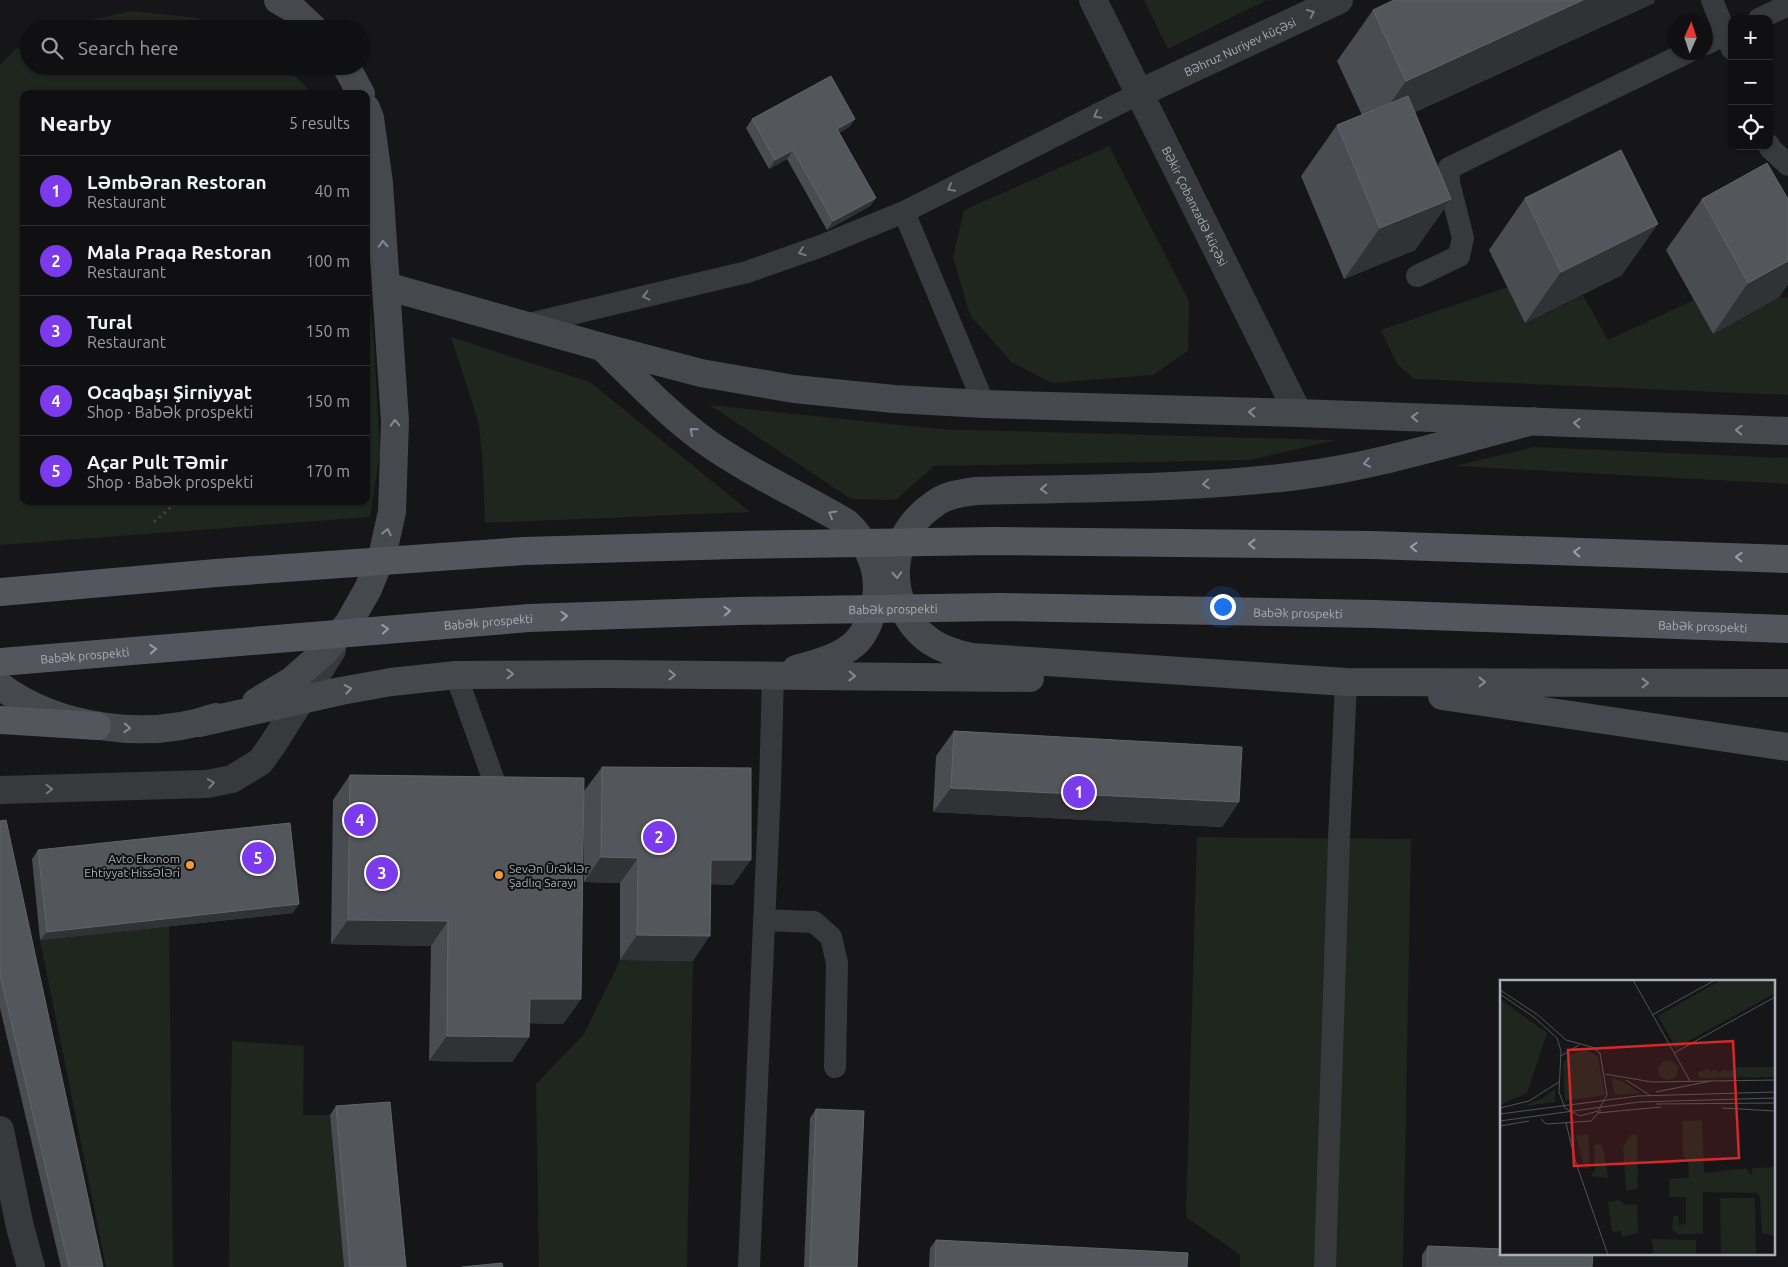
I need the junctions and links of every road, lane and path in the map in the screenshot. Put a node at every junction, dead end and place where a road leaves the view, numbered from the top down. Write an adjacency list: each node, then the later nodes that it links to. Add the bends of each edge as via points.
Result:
1 (278, 0): 7 (main road)
2 (1093, 0): 14 (street, Bəkir Çobanzadə küçəsi)
3 (1339, 0): 14 (street, Bəhruz Nuriyev küçəsi, one-way to 3)
4 (1712, 0): 8 (lane)
5 (1788, 5): 6 (lane)
6 (1767, 15)
7 (305, 20)
8 (1728, 34)
9 (1728, 38): 10 (lane)
10 (1713, 42)
11 (1672, 60): 19 (lane, via 1449,168 1449,183 1463,238 1459,256)
12 (351, 75): 13 (main road)
13 (359, 90)
14 (1140, 93): 18 (lane, one-way to 18); 24 (street, Bəkir Çobanzadə küçəsi)
15 (370, 118): 20 (main road, one-way to 15, via 379,183)
16 (1773, 149): 17 (lane)
17 (1788, 165)
18 (904, 212): 21 (lane, one-way to 21, via 747,272); 23 (lane)
19 (1417, 276)
20 (386, 286): 21 (main road); 31 (main road, one-way to 20, via 368,589 383,552 392,512 395,421)
21 (525, 325): 22 (main road)
22 (602, 347): 23 (main road, via 701,373 794,389); 35 (main road, one-way to 22, via 835,656 853,645 868,625 875,607 877,572 870,551 847,523 742,466 703,439)
23 (984, 404): 24 (main road, one-way to 23)
24 (1298, 413): 25 (main road, one-way to 24)
25 (1534, 421): 26 (main road, one-way to 25); 36 (main road, one-way to 36, via 1370,463 1298,476 1198,484 954,494 933,504 912,524 899,548 895,574 901,603 912,624 947,652 972,657)
26 (1788, 432)
27 (173, 505): 28 (path)
28 (154, 522)
29 (1788, 559): 30 (main road, one-way to 30, bridge, via 1372,545 995,541 736,545 524,551)
30 (0, 592)
31 (348, 624): 39 (street); 41 (main road, via 322,654 291,681 247,707)
32 (1788, 629): 33 (main road, Babək prospekti, one-way to 32, bridge, via 529,618 738,611 999,607 1374,614)
33 (0, 662)
34 (456, 675): 35 (main road, one-way to 35); 39 (main road, one-way to 34, via 391,682); 44 (lane)
35 (773, 675): 36 (main road, one-way to 36); 46 (lane)
36 (1346, 682): 37 (main road, one-way to 37); 43 (main road); 51 (lane)
37 (1788, 683)
38 (0, 686): 42 (main road, via 52,714)
39 (300, 700): 41 (main road); 45 (street, one-way to 39, via 206,784 232,779 260,762)
40 (0, 720): 42 (main road)
41 (199, 723): 42 (main road, one-way to 41, via 148,729)
42 (97, 726)
43 (1788, 747)
44 (494, 781)
45 (0, 790)
46 (764, 920): 47 (lane, via 814,922 831,937 838,963); 50 (lane)
47 (834, 1067)
48 (0, 1130): 49 (street)
49 (31, 1267)
50 (748, 1267)
51 (1325, 1267)

